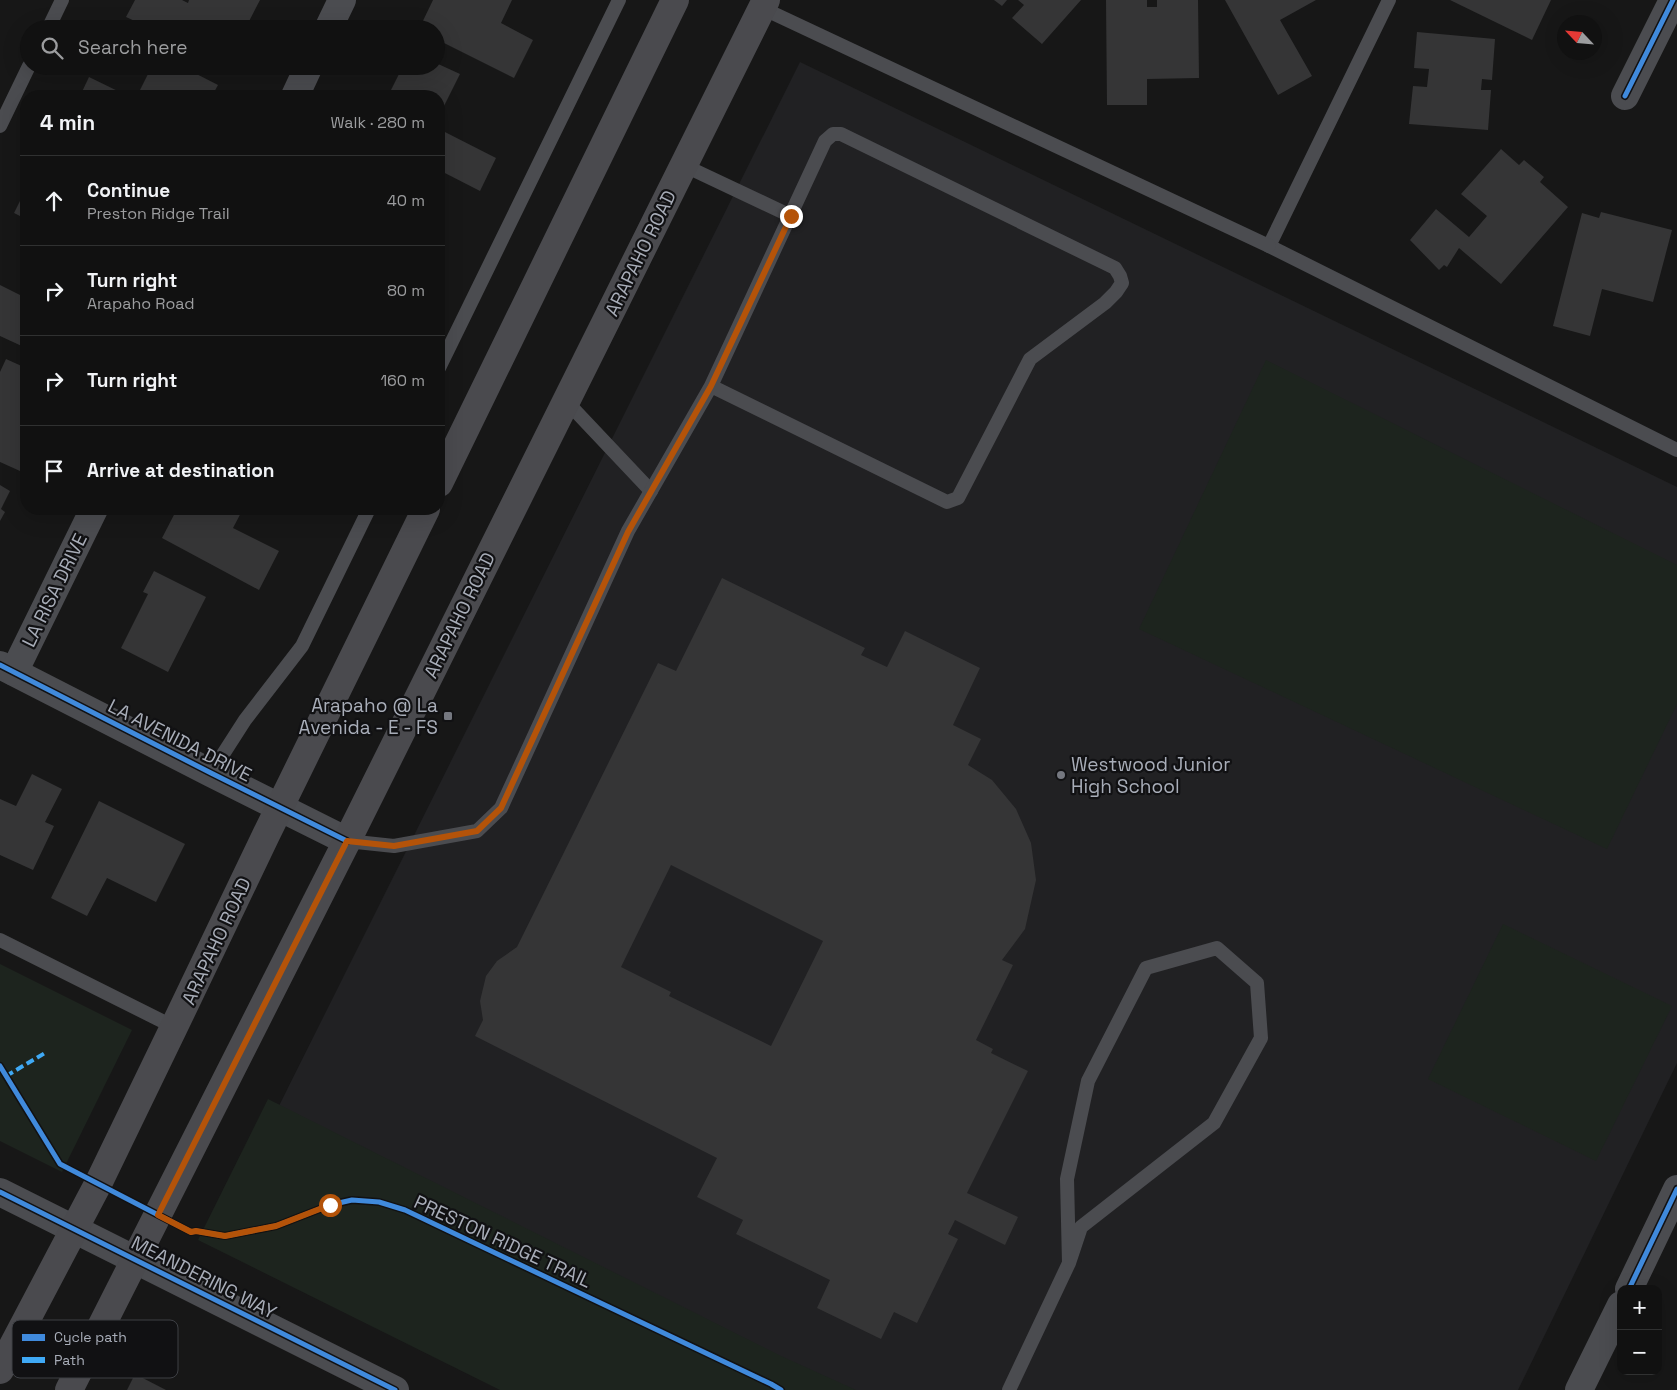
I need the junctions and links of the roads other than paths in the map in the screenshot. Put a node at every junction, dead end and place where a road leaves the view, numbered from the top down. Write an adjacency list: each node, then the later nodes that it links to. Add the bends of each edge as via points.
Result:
1 (62, 0): 8 (lane)
2 (342, 0): 9 (street)
3 (619, 0): 18 (lane)
4 (675, 0): 22 (main road)
5 (1389, 0): 17 (lane)
6 (1673, 0): 13 (street)
7 (758, 3): 15 (main road, ARAPAHO ROAD); 17 (lane)
8 (52, 20)
9 (332, 20)
10 (25, 75): 14 (lane)
11 (305, 75): 12 (street)
12 (298, 90)
13 (1625, 96)
14 (0, 126)
15 (683, 165): 16 (lane); 20 (main road, ARAPAHO ROAD)
16 (791, 216): 19 (lane); 19 (lane, via 825,141 833,134 841,134 1115,268 1122,283 1105,302 1030,359 958,498 947,502)
17 (1268, 246): 21 (lane)
18 (445, 356)
19 (711, 386): 23 (lane)
20 (566, 401): 23 (lane); 30 (main road, ARAPAHO ROAD)
21 (1677, 450)
22 (445, 471)
23 (651, 491): 30 (lane, via 628,532 501,808 477,831 394,846)
24 (91, 515): 27 (street, LA RISA DRIVE)
25 (366, 515): 28 (lane, via 302,646 245,720)
26 (423, 515): 29 (main road, ARAPAHO ROAD)
27 (7, 668): 28 (street, LA AVENIDA DRIVE)
28 (211, 773): 29 (street, LA AVENIDA DRIVE)
29 (280, 808): 30 (street, LA AVENIDA DRIVE); 32 (main road, ARAPAHO ROAD)
30 (347, 841): 36 (main road, ARAPAHO ROAD)
31 (0, 940): 32 (lane)
32 (174, 1027): 35 (main road, ARAPAHO ROAD)
33 (1677, 1189): 38 (street)
34 (0, 1192): 35 (street, MEANDERING WAY)
35 (74, 1228): 36 (street, MEANDERING WAY); 40 (main road, ARAPAHO ROAD)
36 (135, 1259): 41 (main road, ARAPAHO ROAD); 46 (street, MEANDERING WAY)
37 (1069, 1263): 37 (lane, via 1067,1179 1088,1081 1146,968 1217,948 1257,983 1261,1038 1214,1123 1081,1227); 47 (lane)
38 (1631, 1285)
39 (1617, 1313): 48 (street)
40 (26, 1320)
41 (104, 1320)
42 (12, 1347): 43 (main road, ARAPAHO ROAD)
43 (0, 1370)
44 (75, 1378): 45 (main road, ARAPAHO ROAD)
45 (69, 1390)
46 (395, 1390)
47 (1009, 1390)
48 (1579, 1390)

